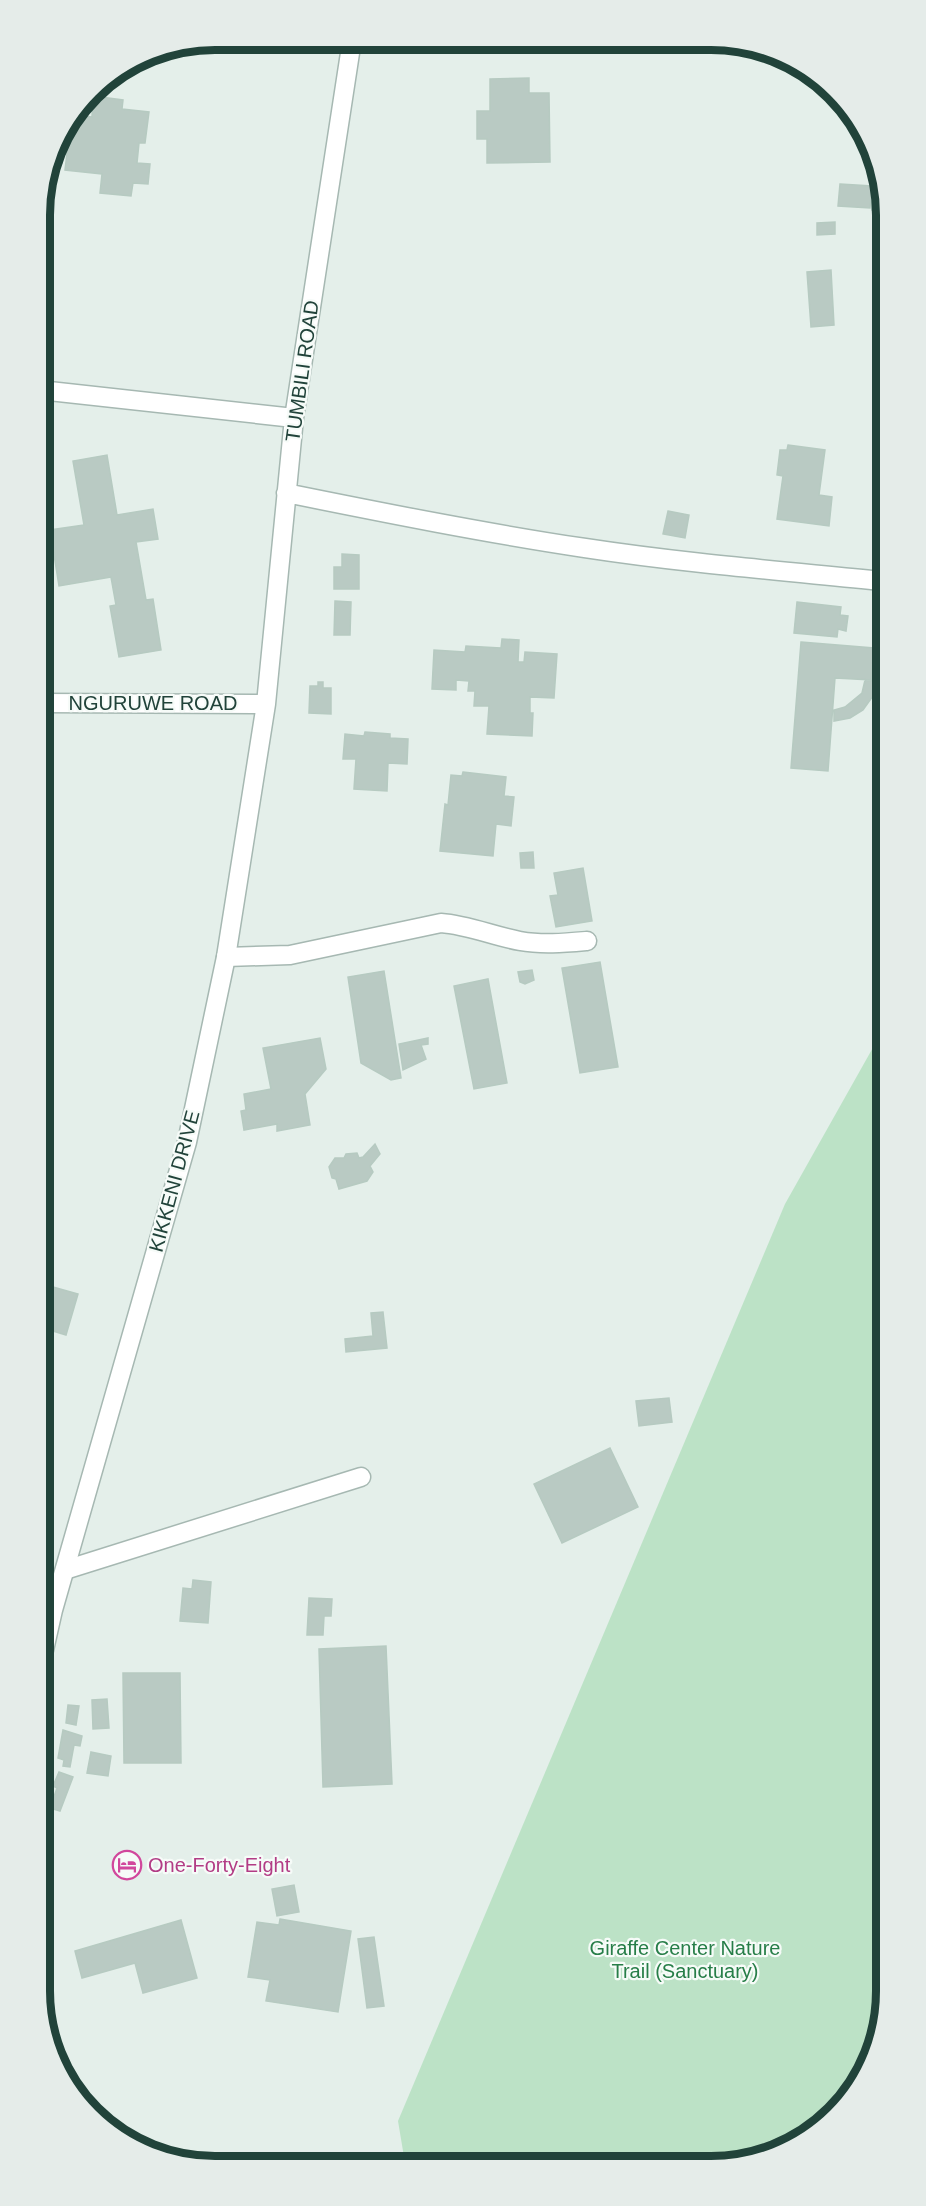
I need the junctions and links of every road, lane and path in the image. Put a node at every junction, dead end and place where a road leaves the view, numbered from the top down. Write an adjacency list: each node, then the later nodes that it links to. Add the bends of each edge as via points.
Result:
1 (351, 49): 3 (street, TUMBILI ROAD)
2 (50, 391): 3 (street)
3 (294, 418): 4 (street, TUMBILI ROAD)
4 (286, 493): 5 (street, via 447,526 585,548); 7 (street, TUMBILI ROAD)
5 (876, 580)
6 (50, 703): 7 (street, NGURUWE ROAD)
7 (266, 704): 9 (street, KIKKENI DRIVE)
8 (586, 941): 9 (street, via 521,941 441,924 290,955)
9 (226, 957): 11 (street, KIKKENI DRIVE, via 187,1142)
10 (361, 1477): 11 (street)
11 (65, 1570): 12 (street, KIKKENI DRIVE)
12 (50, 1605)

